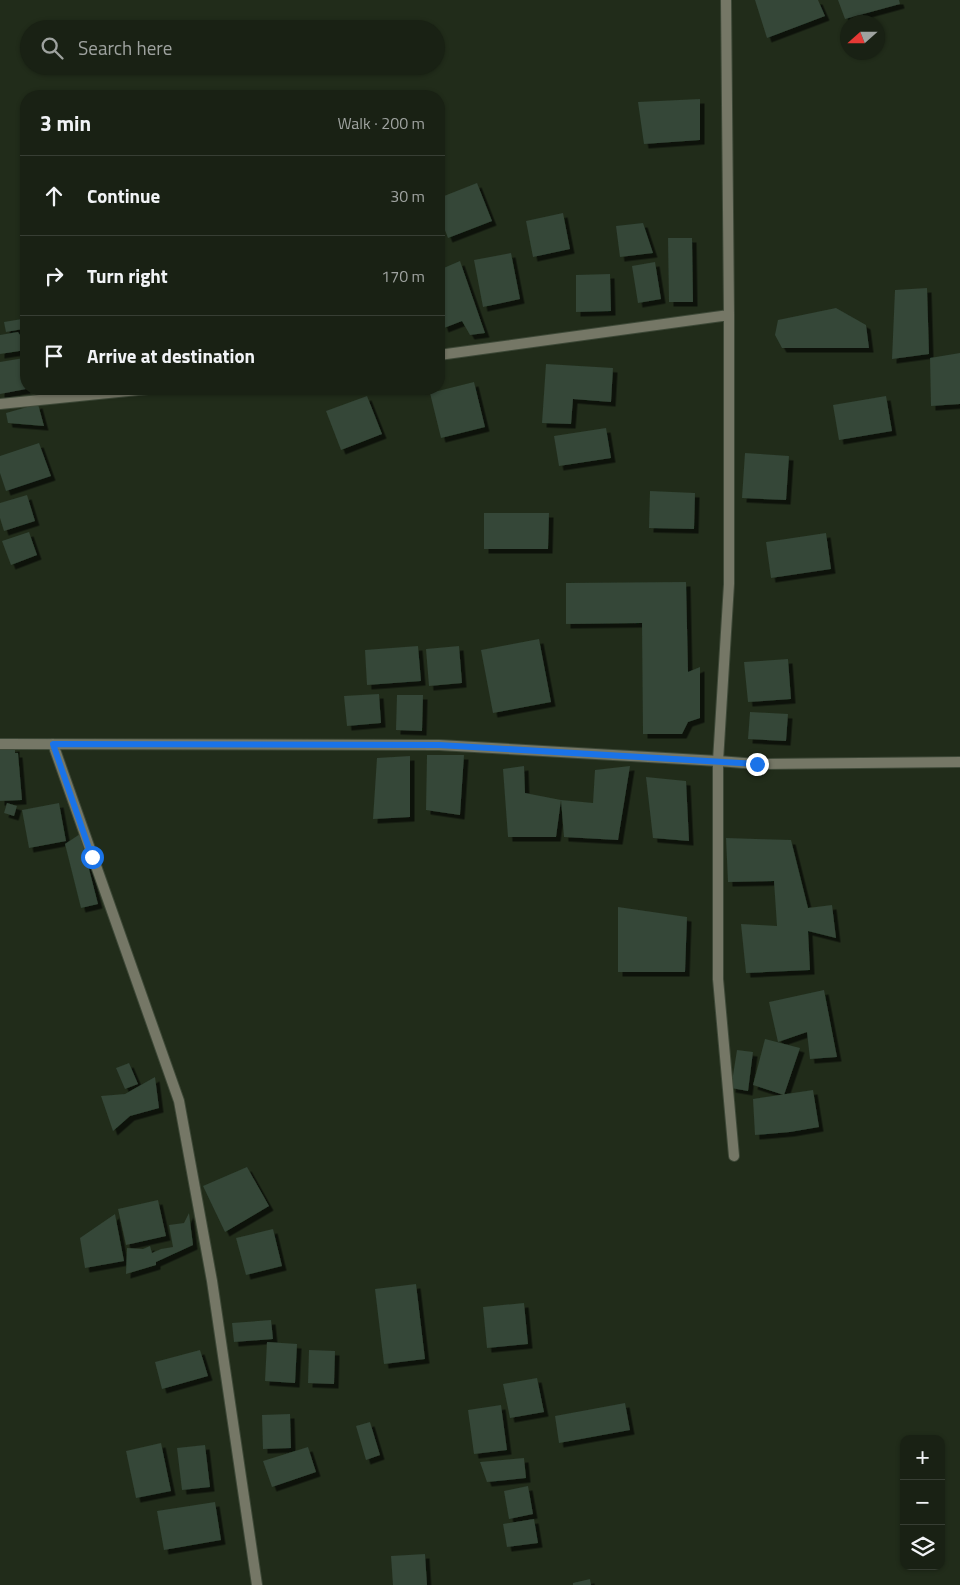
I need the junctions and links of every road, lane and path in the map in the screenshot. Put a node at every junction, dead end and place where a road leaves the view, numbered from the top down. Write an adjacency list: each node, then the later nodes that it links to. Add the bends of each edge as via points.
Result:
1 (726, 0): 2 (street)
2 (729, 315): 3 (street); 8 (street, via 728,584)
3 (445, 354)
4 (89, 395): 5 (street)
5 (0, 404)
6 (0, 744): 7 (street)
7 (53, 744): 8 (street, via 439,745); 11 (street, via 179,1101 212,1281)
8 (718, 761): 9 (street, via 757,764); 10 (street, via 718,979)
9 (960, 762)
10 (734, 1156)
11 (257, 1585)

